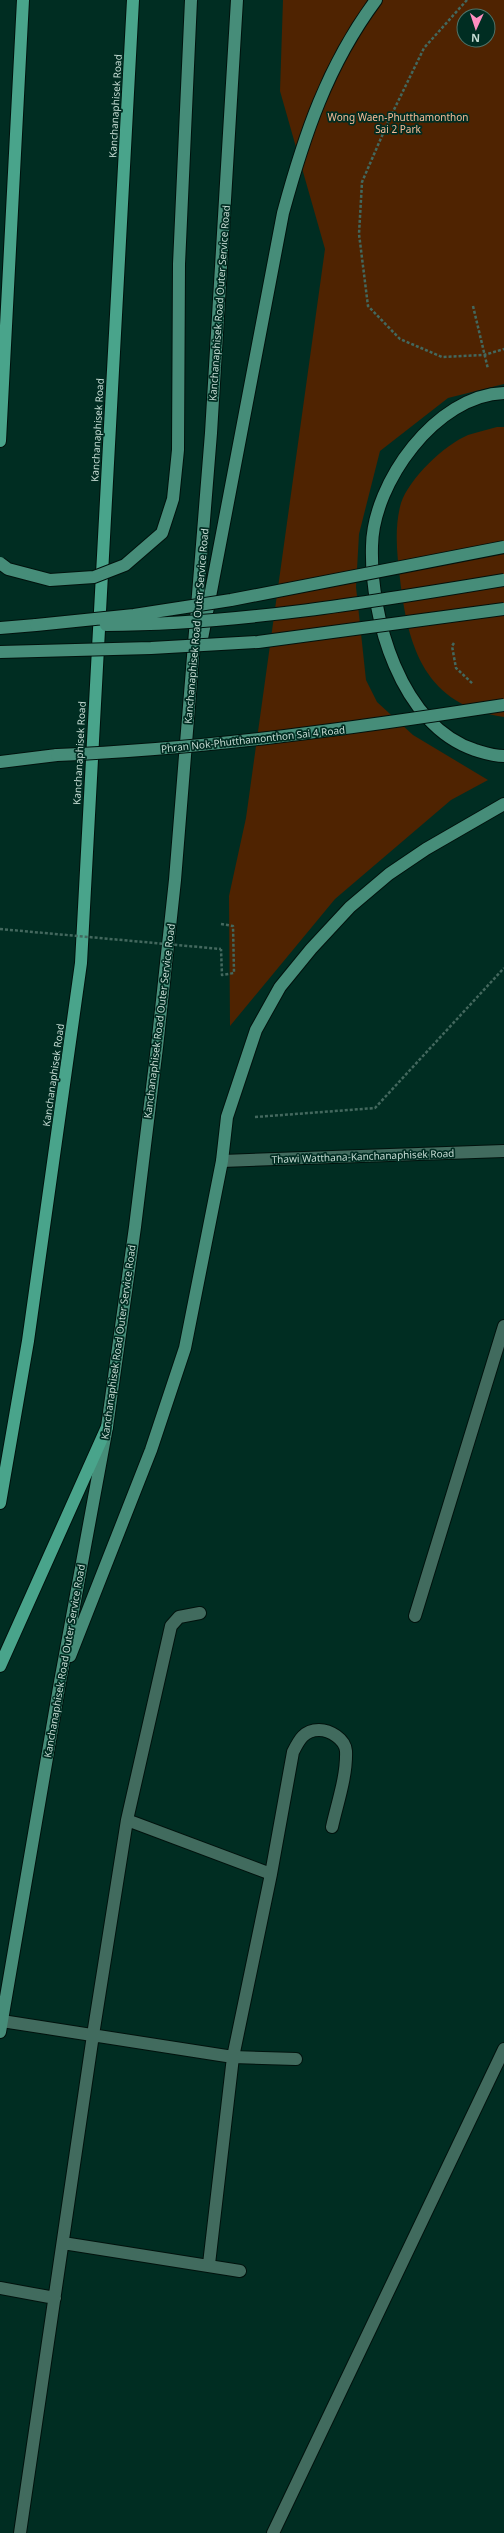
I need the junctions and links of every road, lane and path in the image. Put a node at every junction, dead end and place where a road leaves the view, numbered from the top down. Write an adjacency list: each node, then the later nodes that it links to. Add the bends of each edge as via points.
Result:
1 (23, 0): 11 (highway)
2 (133, 0): 36 (highway, Kanchanaphisek Road, via 80,963 28,1342)
3 (191, 0): 13 (main road, bridge, via 179,264 178,450 173,499 162,533 125,565 94,577 50,580 8,569)
4 (237, 0): 21 (main road, Kanchanaphisek Road Outer Service Road, via 211,433)
5 (376, 0): 21 (main road, via 348,41 312,114 283,213)
6 (467, 0): 9 (path, via 424,48 388,122 362,182 359,234 368,306 400,339 442,357)
7 (473, 306): 9 (path)
8 (504, 349): 9 (path)
9 (484, 355): 10 (path)
10 (499, 394): 25 (main road, via 468,402 438,420 416,443 393,477 379,512 372,546 379,621 396,670 414,702 438,730 463,746 494,756)
11 (0, 441)
12 (504, 547): 16 (main road, bridge, via 231,600 134,615)
13 (0, 563)
14 (504, 580): 16 (main road, bridge, via 332,608 261,616 131,625)
15 (504, 609): 19 (main road, bridge, via 258,642 143,649)
16 (36, 625): 17 (main road)
17 (0, 628)
18 (456, 640): 20 (path, via 452,646 456,668)
19 (0, 652)
20 (477, 688)
21 (190, 704): 35 (main road, Kanchanaphisek Road Outer Service Road, via 176,880 157,1047)
22 (504, 705): 24 (main road, Phran Nok-Phutthamonthon Sai 4 Road, bridge, via 226,744 135,752)
23 (0, 753): 24 (main road, Phran Nok-Phutthamonthon Sai 4 Road)
24 (57, 755): 26 (main road)
25 (504, 756)
26 (0, 762)
27 (504, 804): 33 (main road, via 432,845 389,874 350,907 280,987 256,1030 238,1078 227,1117)
28 (220, 924): 29 (path, bridge, via 233,926 234,973 222,976 221,949)
29 (0, 929)
30 (504, 968): 31 (path, via 375,1108)
31 (254, 1117)
32 (504, 1151): 33 (street, Thawi Watthana-Kanchanaphisek Road)
33 (222, 1161): 40 (main road, via 185,1348 170,1398)
34 (504, 1326): 38 (street)
35 (107, 1427): 39 (highway); 40 (main road, Kanchanaphisek Road Outer Service Road)
36 (0, 1503)
37 (200, 1613): 41 (street, via 179,1617 171,1626)
38 (415, 1616)
39 (0, 1666)
40 (60, 1682): 44 (main road, Kanchanaphisek Road Outer Service Road)
41 (127, 1820): 43 (street); 45 (street)
42 (332, 1828): 43 (street, via 346,1750 339,1737 320,1730 307,1732 293,1752)
43 (271, 1874): 47 (street)
44 (1, 2026): 45 (street)
45 (93, 2035): 47 (street); 49 (street)
46 (504, 2049): 55 (street)
47 (233, 2057): 48 (street); 50 (street)
48 (296, 2059)
49 (63, 2243): 50 (street); 53 (street)
50 (209, 2264): 51 (street)
51 (240, 2271)
52 (0, 2288): 53 (street)
53 (55, 2298): 54 (street)
54 (20, 2533)
55 (273, 2533)

